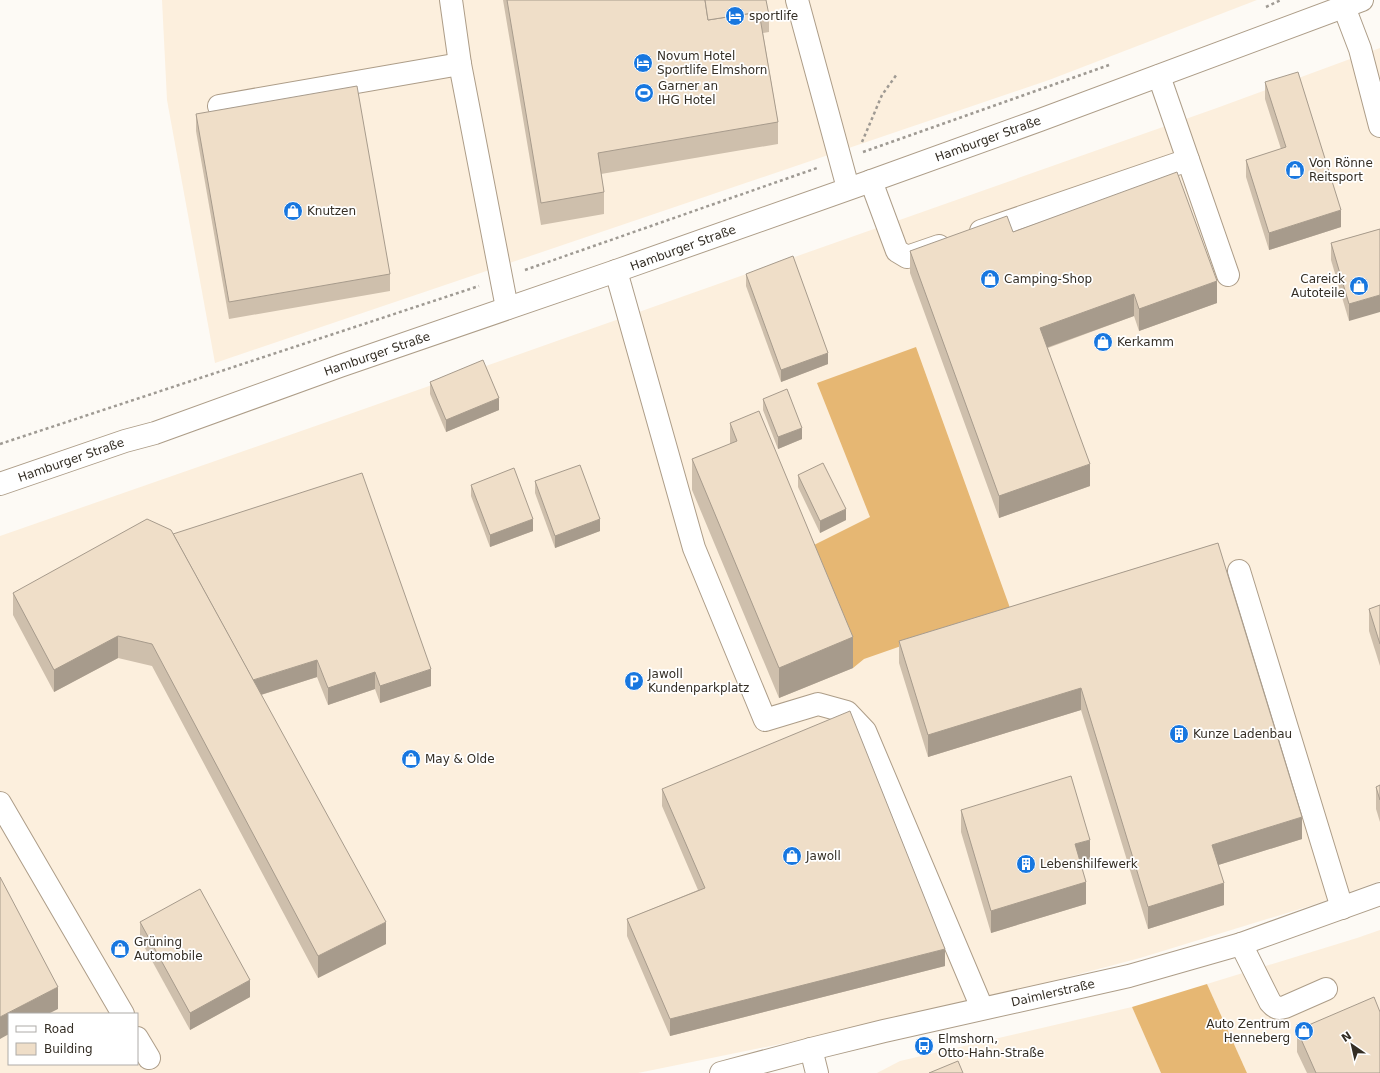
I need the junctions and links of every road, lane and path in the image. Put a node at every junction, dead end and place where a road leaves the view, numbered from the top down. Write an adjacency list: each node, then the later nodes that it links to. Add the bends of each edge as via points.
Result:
1 (451, 0): 6 (main road)
2 (797, 0): 13 (main road)
3 (1282, 0): 5 (path)
4 (1353, 3): 9 (main road, Hamburger Straße); 10 (main road, via 1360,49)
5 (1262, 9)
6 (460, 64): 11 (main road); 19 (main road)
7 (1111, 65): 13 (path)
8 (897, 74): 13 (path, via 882,94)
9 (1159, 76): 14 (main road); 15 (main road, Hamburger Straße)
10 (1377, 96): 12 (main road)
11 (219, 106)
12 (1380, 126)
13 (849, 157): 16 (main road); 19 (path)
14 (1188, 160): 15 (main road, via 907,257 897,251); 18 (main road)
15 (871, 181): 16 (main road, Hamburger Straße)
16 (848, 188): 17 (main road, Hamburger Straße)
17 (616, 271): 20 (main road, Hamburger Straße); 29 (main road, via 694,548 765,720 818,704 847,712 865,731)
18 (1228, 276)
19 (500, 279): 20 (main road); 21 (path)
20 (507, 308): 22 (main road, Hamburger Straße, via 155,433)
21 (0, 444)
22 (0, 484)
23 (1239, 571): 26 (main road)
24 (0, 803): 30 (main road)
25 (1380, 894): 26 (main road, Daimlerstraße)
26 (1342, 908): 27 (main road, Daimlerstraße)
27 (1241, 944): 28 (main road, via 1274,1006 1284,1007); 29 (main road, Daimlerstraße, via 1129,976)
28 (1326, 989)
29 (982, 1008): 32 (main road, Daimlerstraße)
30 (122, 1013)
31 (138, 1040): 33 (main road)
32 (811, 1049): 34 (main road, Daimlerstraße); 35 (main road)
33 (149, 1058)
34 (721, 1073)
35 (816, 1073)

